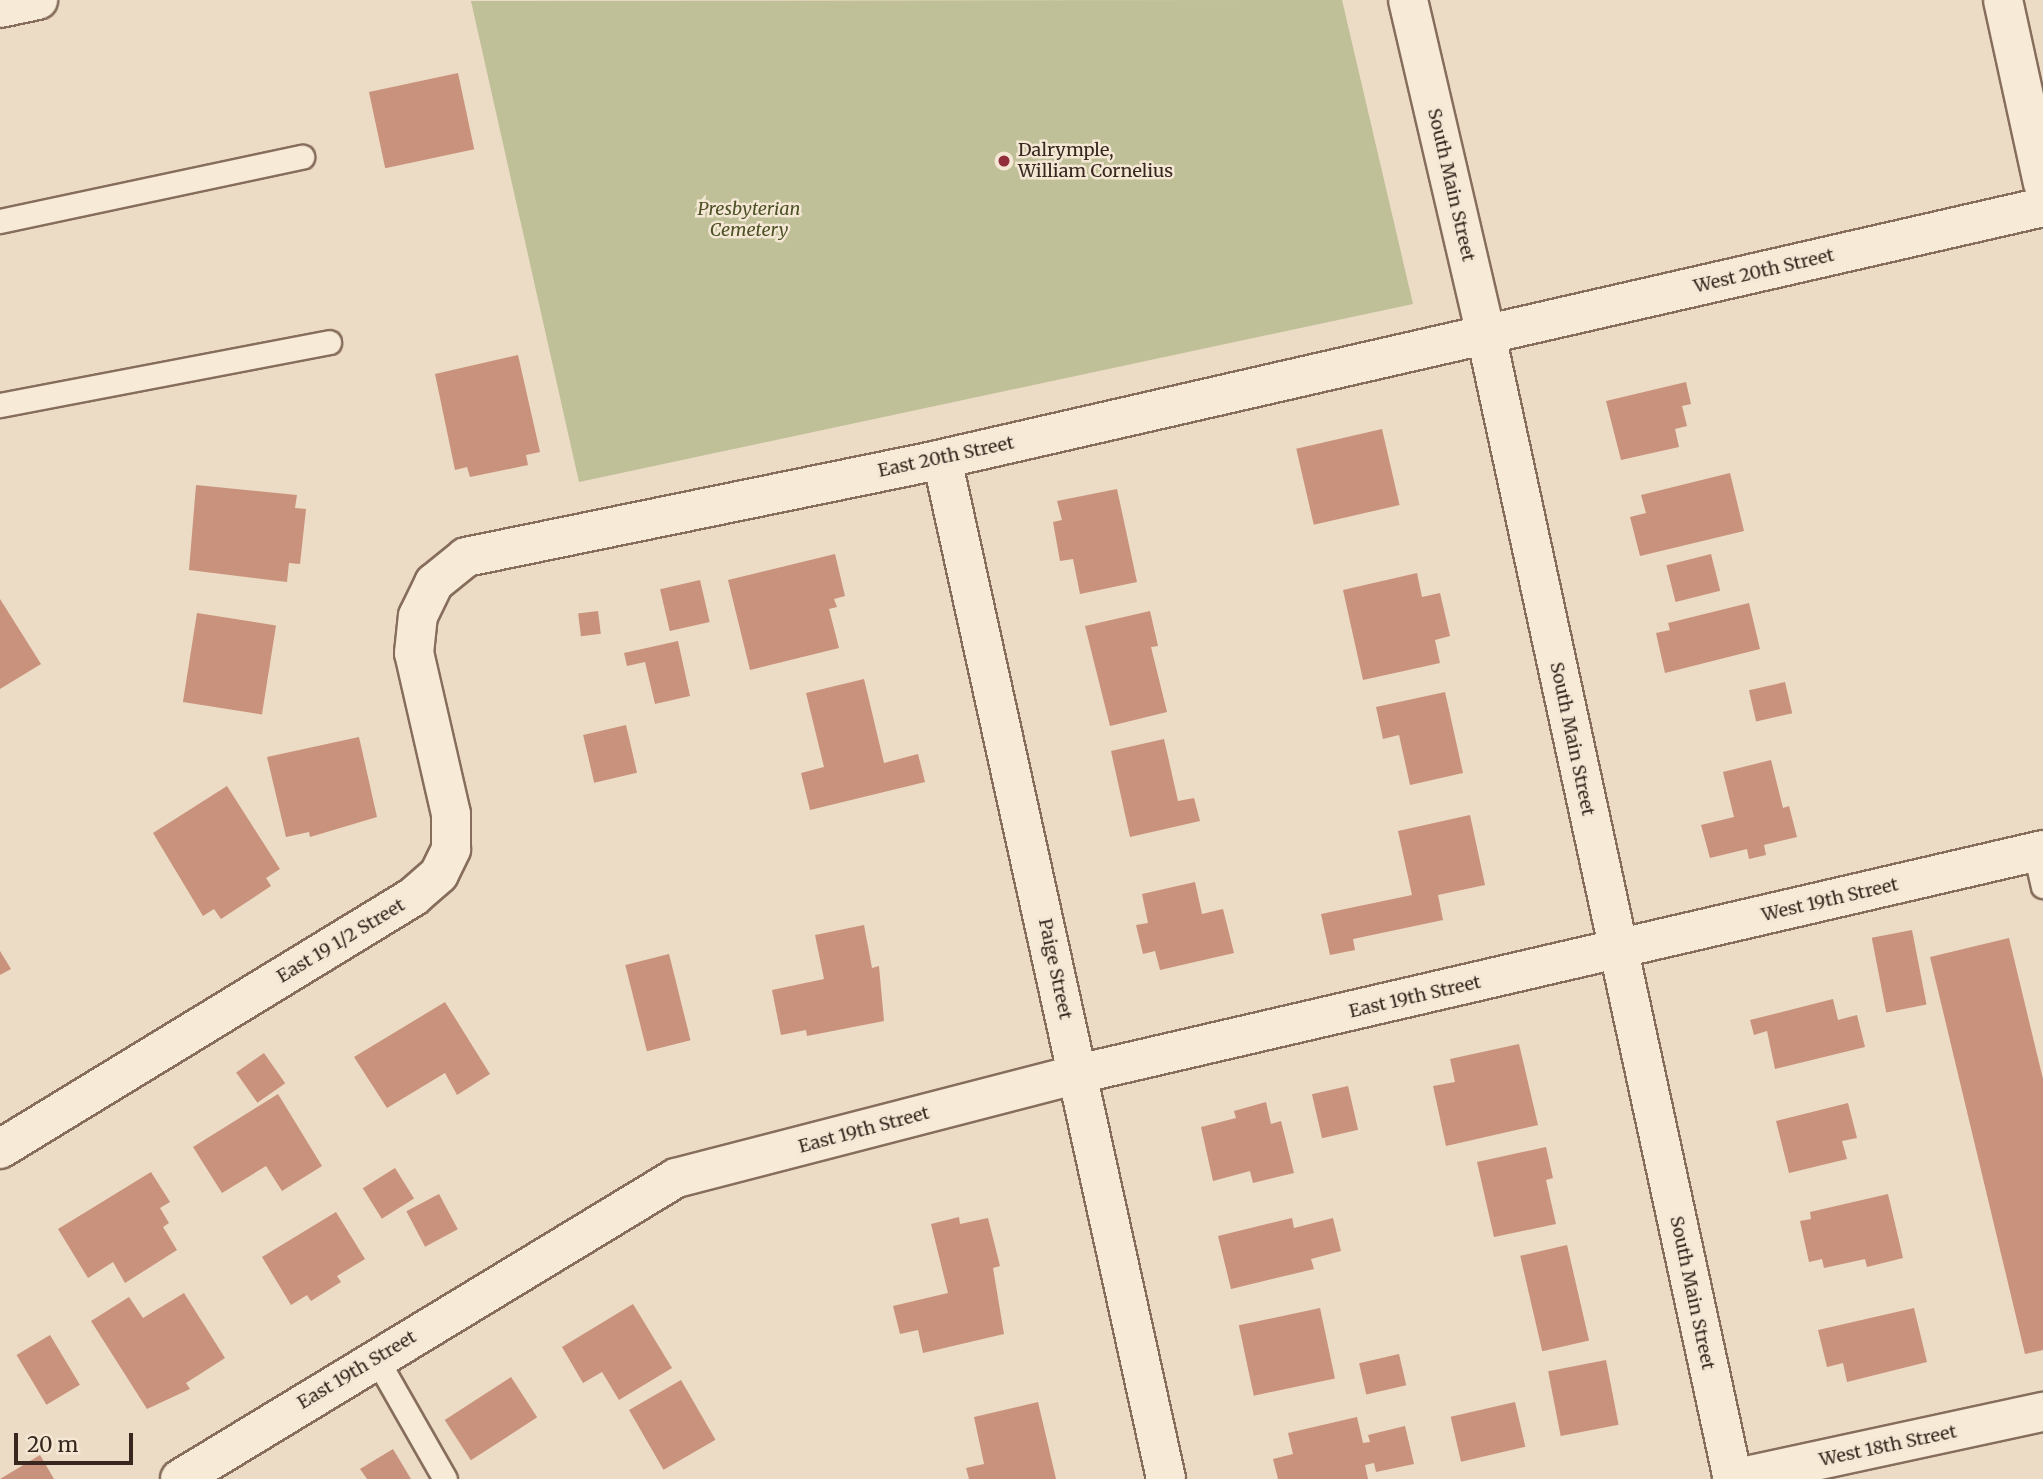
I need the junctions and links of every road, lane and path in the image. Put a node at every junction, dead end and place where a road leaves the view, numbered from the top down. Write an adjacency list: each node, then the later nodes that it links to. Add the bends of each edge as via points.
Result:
1 (38, 0): 4 (street)
2 (1408, 0): 9 (street, South Main Street)
3 (2003, 0): 6 (street)
4 (0, 8)
5 (302, 157): 8 (lane)
6 (2043, 184)
7 (2043, 207): 9 (street, West 20th Street)
8 (0, 221)
9 (1486, 335): 12 (street, East 20th Street); 15 (street, South Main Street)
10 (329, 342): 11 (lane)
11 (0, 405)
12 (942, 459): 13 (street, East 20th Street, via 466,556 434,583); 16 (street, Paige Street)
13 (424, 602): 17 (street, East 19 1/2 Street, via 414,653 452,814 451,849 439,874 414,896)
14 (2040, 863): 15 (street, West 19th Street)
15 (1618, 950): 16 (street, East 19th Street); 23 (street, South Main Street)
16 (1078, 1074): 18 (street, East 19th Street, via 676,1178); 22 (street, Paige Street)
17 (0, 1149)
18 (376, 1358): 20 (street, East 19th Street); 21 (lane)
19 (2043, 1412): 23 (street, West 18th Street)
20 (180, 1479)
21 (445, 1479)
22 (1166, 1479)
23 (1732, 1479)

